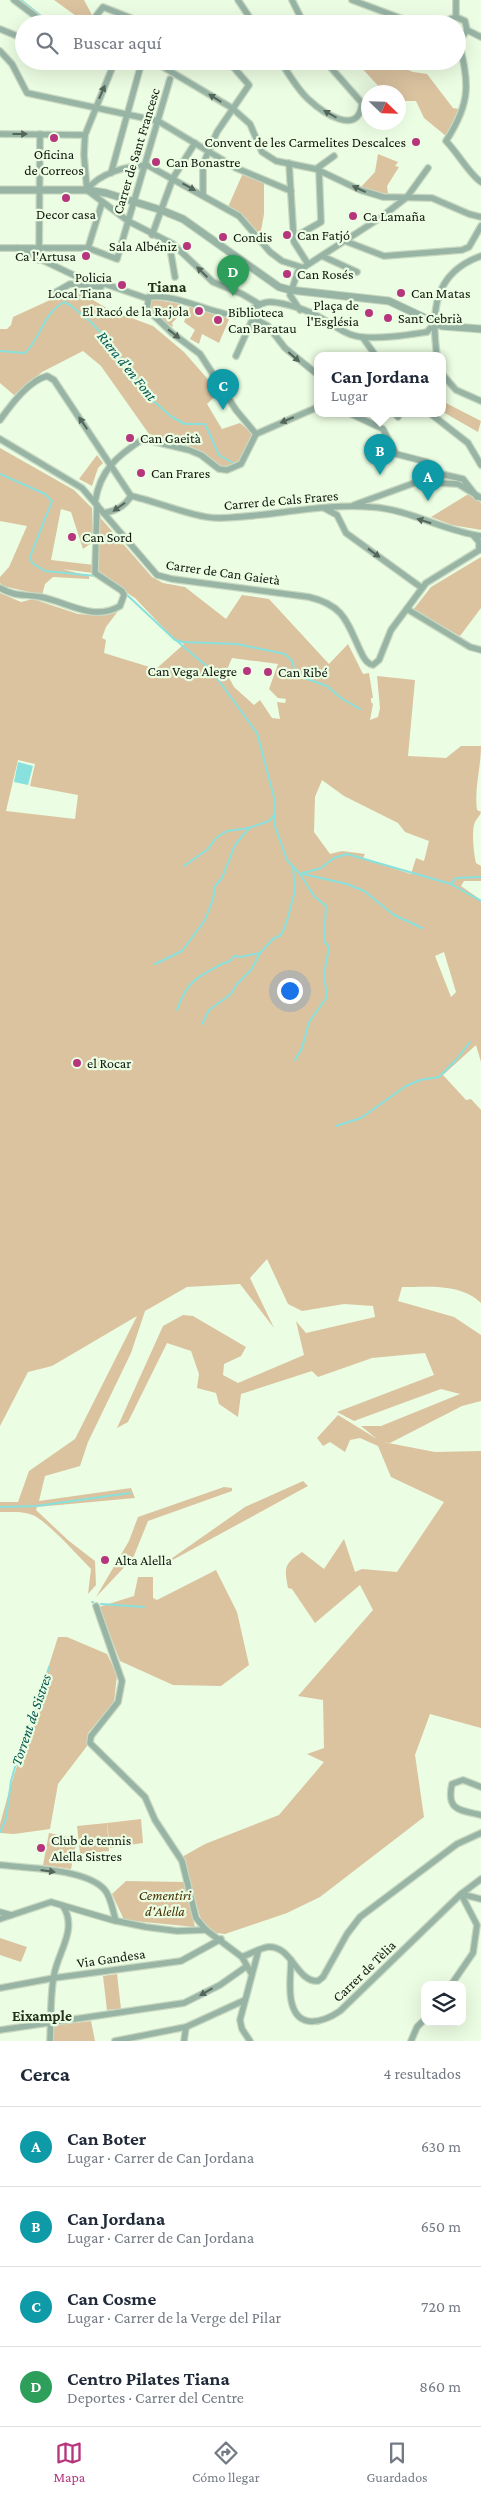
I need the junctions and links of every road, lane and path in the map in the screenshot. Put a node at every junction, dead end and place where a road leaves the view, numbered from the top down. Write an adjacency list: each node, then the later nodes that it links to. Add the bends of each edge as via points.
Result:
1 (14, 0): 6 (street)
2 (238, 0): 9 (street)
3 (292, 0): 10 (street)
4 (352, 0): 11 (street)
5 (456, 0): 12 (street)
6 (39, 15)
7 (97, 15): 8 (street, via 103,8)
8 (122, 15)
9 (248, 15)
10 (300, 15)
11 (392, 15)
12 (456, 15)
13 (466, 26): 15 (street)
14 (0, 29): 16 (street)
15 (467, 30): 17 (street)
16 (15, 35)
17 (481, 36)
18 (0, 51): 20 (street)
19 (15, 70): 29 (street, via 27,93)
20 (15, 70)
21 (111, 70): 29 (street, one-way to 21)
22 (139, 70): 31 (street)
23 (168, 70): 30 (street, one-way to 23)
24 (236, 70): 30 (street, via 249,85)
25 (287, 70): 26 (street, one-way to 25, via 362,103 360,112 352,121 339,119 308,99)
26 (333, 70)
27 (464, 70): 45 (street, via 468,90 460,118 446,141 473,177)
28 (170, 79): 32 (street, Carrer de Sant Francesc)
29 (95, 108): 31 (street); 35 (street)
30 (232, 108): 37 (street, via 217,132); 39 (street, via 250,124 262,152 276,161)
31 (127, 114): 32 (street); 43 (street)
32 (158, 121): 36 (street); 40 (street, Carrer de Sant Francesc)
33 (0, 134): 34 (street, one-way to 34)
34 (40, 134): 35 (street); 47 (street)
35 (85, 135): 48 (street)
36 (195, 143): 37 (street); 44 (street)
37 (210, 152): 49 (street, via 236,168); 50 (street, via 203,164)
38 (334, 156): 42 (street)
39 (289, 163): 42 (street); 49 (street)
40 (144, 166): 43 (street); 44 (street); 52 (street, Carrer de Sant Francesc)
41 (428, 168): 51 (street)
42 (317, 169): 51 (street, one-way to 42, via 372,194); 59 (street, via 321,222)
43 (111, 173): 48 (street, via 94,181)
44 (173, 178): 50 (street, one-way to 50); 54 (street)
45 (481, 182)
46 (0, 190): 47 (street)
47 (39, 190): 48 (street); 64 (street)
48 (87, 190): 52 (street); 53 (street)
49 (291, 191): 59 (street)
50 (203, 195): 70 (street, via 239,216 282,261)
51 (407, 197): 55 (street, via 432,198); 60 (street)
52 (134, 201): 54 (street); 56 (street, Carrer de Sant Francesc)
53 (102, 202): 56 (street); 65 (street)
54 (161, 210): 58 (street); 74 (street, via 183,219 279,286)
55 (481, 216)
56 (128, 220): 58 (street); 65 (street, Carrer de Sant Francesc, via 116,259)
57 (481, 226): 60 (street, via 470,247 462,250 384,256)
58 (152, 235): 61 (street)
59 (294, 238): 69 (street)
60 (345, 241): 66 (street)
61 (169, 242): 72 (street); 77 (street, one-way to 61, via 213,282)
62 (0, 248): 63 (street)
63 (17, 248): 64 (street); 68 (street)
64 (40, 248): 65 (street); 68 (street)
65 (88, 248)
66 (322, 256): 69 (street); 71 (street)
67 (481, 256): 81 (street, via 457,267 446,279 439,295)
68 (39, 260): 73 (street, via 86,281)
69 (308, 264): 70 (street)
70 (301, 267): 74 (street)
71 (357, 272)
72 (175, 277)
73 (108, 286): 75 (street, via 70,284); 76 (street)
74 (290, 290): 78 (street, via 292,300); 81 (street, via 389,301)
75 (56, 292)
76 (149, 297): 79 (street, via 231,315); 94 (street, one-way to 94, via 147,309 200,354 236,410)
77 (259, 304): 78 (street, via 269,302); 79 (street)
78 (300, 310): 83 (street)
79 (246, 314): 80 (street)
80 (253, 318): 86 (street); 87 (street, one-way to 87, via 268,326 285,348)
81 (434, 324): 82 (street, via 457,329); 83 (street, via 427,332); 85 (street)
82 (481, 329)
83 (363, 338): 84 (street)
84 (373, 352)
85 (437, 352)
86 (236, 356)
87 (314, 373)
88 (446, 379): 89 (street, via 456,390)
89 (481, 400)
90 (314, 409): 94 (street, one-way to 94)
91 (357, 417): 99 (street, via 383,429 396,454 427,462 441,474 464,479)
92 (435, 417): 97 (street, via 468,443)
93 (0, 420): 96 (street, one-way to 93, via 54,380 47,376 20,395)
94 (256, 434): 96 (street, via 241,464 227,470 189,450 143,440)
95 (0, 440): 100 (street, Carrer de Can Gaietà, via 82,488)
96 (110, 464): 98 (street); 100 (street, via 98,488)
97 (481, 465)
98 (132, 496): 102 (street, Carrer de Cals Frares, via 214,518); 103 (street, one-way to 103, via 114,512)
99 (479, 498): 101 (street, via 458,484 417,482)
100 (96, 503): 103 (street, Carrer de Can Gaietà); 108 (street, via 95,573 122,591 124,595 120,606 105,611 79,610 42,598 14,595)
101 (349, 506): 102 (street, Carrer de Cals Frares); 104 (street, Carrer de Cals Frares); 105 (street, Carrer de Cals Frares, one-way to 101, via 390,510)
102 (322, 508): 104 (street)
103 (104, 513): 110 (street, Carrer de Can Gaietà, via 157,575 324,600 346,618 363,657 373,665 379,660 391,630)
104 (341, 519): 109 (street, one-way to 109, via 346,533)
105 (471, 534): 106 (street, Carrer de Cals Frares); 107 (street, via 477,538)
106 (481, 536)
107 (480, 550): 109 (street)
108 (0, 588)
109 (422, 588): 110 (street)
110 (407, 609): 111 (street, via 470,647)
111 (481, 650)
112 (96, 1606): 125 (street, via 122,1681 118,1702 91,1736 90,1743 145,1797 155,1820 182,1861 193,1911)
113 (481, 1787): 114 (street, via 463,1780 452,1784 449,1795 462,1813)
114 (481, 1815)
115 (481, 1833): 129 (street, via 457,1844 360,1917 323,1978 318,1981 307,1979)
116 (0, 1865): 124 (street, one-way to 124, via 79,1876 96,1882 106,1891)
117 (481, 1879): 118 (street, Carrer de Tèlia)
118 (461, 1894): 119 (street); 129 (street, Carrer de Tèlia, via 330,2019 314,2022 301,2017 296,2011 291,1995); 133 (street, via 477,1925 473,1953)
119 (481, 1899)
120 (63, 1906): 122 (street, via 42,1903); 124 (street); 132 (street, via 67,1912 68,1928)
121 (0, 1912): 122 (street)
122 (12, 1916): 123 (street)
123 (0, 1918)
124 (116, 1921): 125 (street, via 177,1931)
125 (206, 1930): 126 (street)
126 (222, 1939): 128 (street); 132 (street, Via Gandesa, via 181,1961)
127 (258, 1952): 128 (street); 129 (street, via 267,1947 274,1948); 131 (street)
128 (242, 1957): 130 (street)
129 (291, 1960)
130 (247, 1966): 131 (street); 136 (street, one-way to 136, via 220,1985 184,2003)
131 (251, 1973): 135 (street)
132 (54, 1978): 134 (street, Via Gandesa); 136 (street)
133 (454, 1981)
134 (0, 1988)
135 (245, 2000): 138 (street); 143 (street, via 240,2023)
136 (51, 2023): 139 (street); 140 (street)
137 (421, 2024): 144 (street)
138 (186, 2027): 141 (street); 142 (street)
139 (0, 2030)
140 (50, 2041)
141 (115, 2041)
142 (184, 2041)
143 (250, 2041)
144 (412, 2041)

